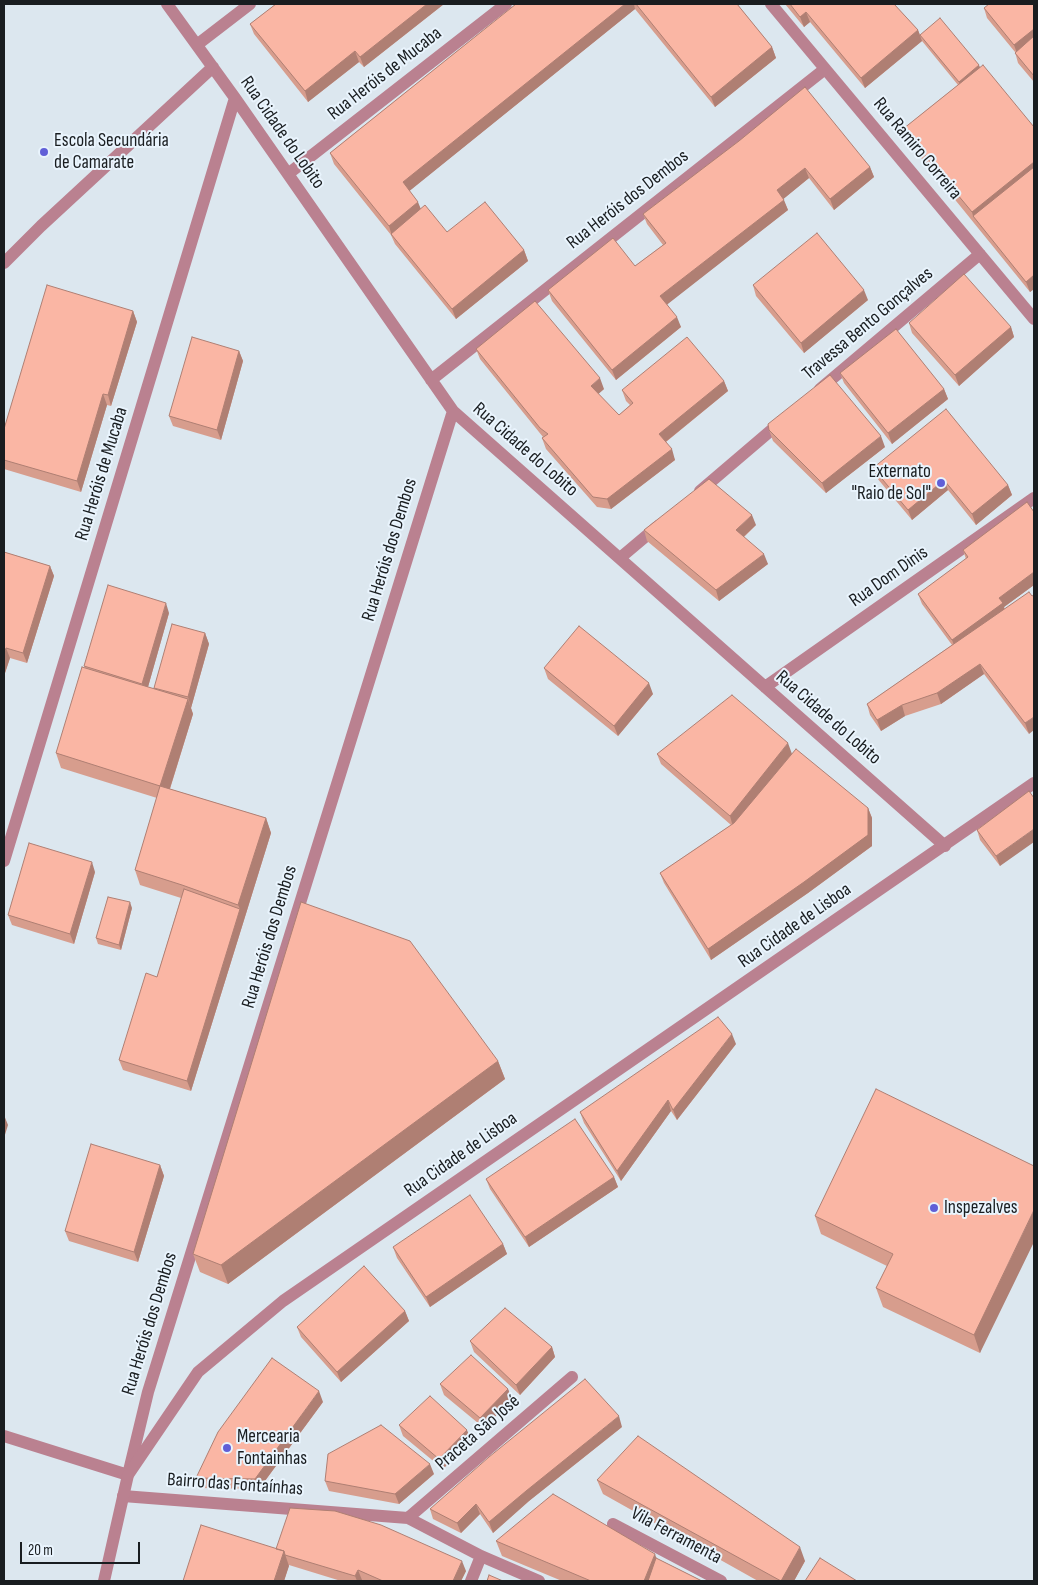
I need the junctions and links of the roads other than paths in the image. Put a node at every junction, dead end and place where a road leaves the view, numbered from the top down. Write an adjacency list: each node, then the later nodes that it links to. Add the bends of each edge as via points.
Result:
1 (167, 4): 5 (street, Rua Cidade do Lobito)
2 (250, 4): 5 (street)
3 (506, 4): 9 (street, Rua Heróis de Mucaba)
4 (771, 4): 7 (street, Rua Ramiro Correira)
5 (198, 44): 6 (street, Rua Cidade do Lobito)
6 (213, 67): 8 (street, Rua Cidade do Lobito); 11 (street)
7 (825, 69): 10 (street, Rua Ramiro Correira); 13 (street, Rua Heróis dos Dembos)
8 (235, 98): 9 (street, Rua Cidade do Lobito); 24 (street, Rua Heróis de Mucaba)
9 (288, 174): 13 (street, Rua Cidade do Lobito)
10 (980, 254): 12 (street, Rua Ramiro Correira); 14 (street, Travessa Bento Gonçalves)
11 (4, 263)
12 (1034, 319)
13 (431, 380): 15 (street, Rua Cidade do Lobito)
14 (807, 400)
15 (453, 411): 20 (street, Rua Cidade do Lobito); 27 (street, Rua Heróis dos Dembos, via 148,1392)
16 (792, 412): 18 (street)
17 (1034, 498): 21 (street, Rua Dom Dinis)
18 (687, 501)
19 (665, 520): 20 (street)
20 (620, 558): 21 (street, Rua Cidade do Lobito)
21 (765, 687): 23 (street, Rua Cidade do Lobito)
22 (1034, 783): 23 (street, Rua Cidade de Lisboa)
23 (945, 846): 27 (street, Rua Cidade de Lisboa, via 284,1300 198,1372)
24 (4, 861)
25 (572, 1377): 29 (street, Praceta São José)
26 (4, 1436): 27 (street)
27 (128, 1475): 28 (street, Rua Cidade de Lisboa)
28 (123, 1496): 29 (street, Bairro das Fontaínhas); 32 (street, Rua Cidade de Lisboa)
29 (408, 1518): 31 (street, Bairro das Fontaínhas)
30 (613, 1524): 35 (street, Vila Ferramenta)
31 (481, 1556): 33 (street); 34 (street, Bairro das Fontaínhas)
32 (104, 1581)
33 (471, 1581)
34 (538, 1581)
35 (721, 1581)

